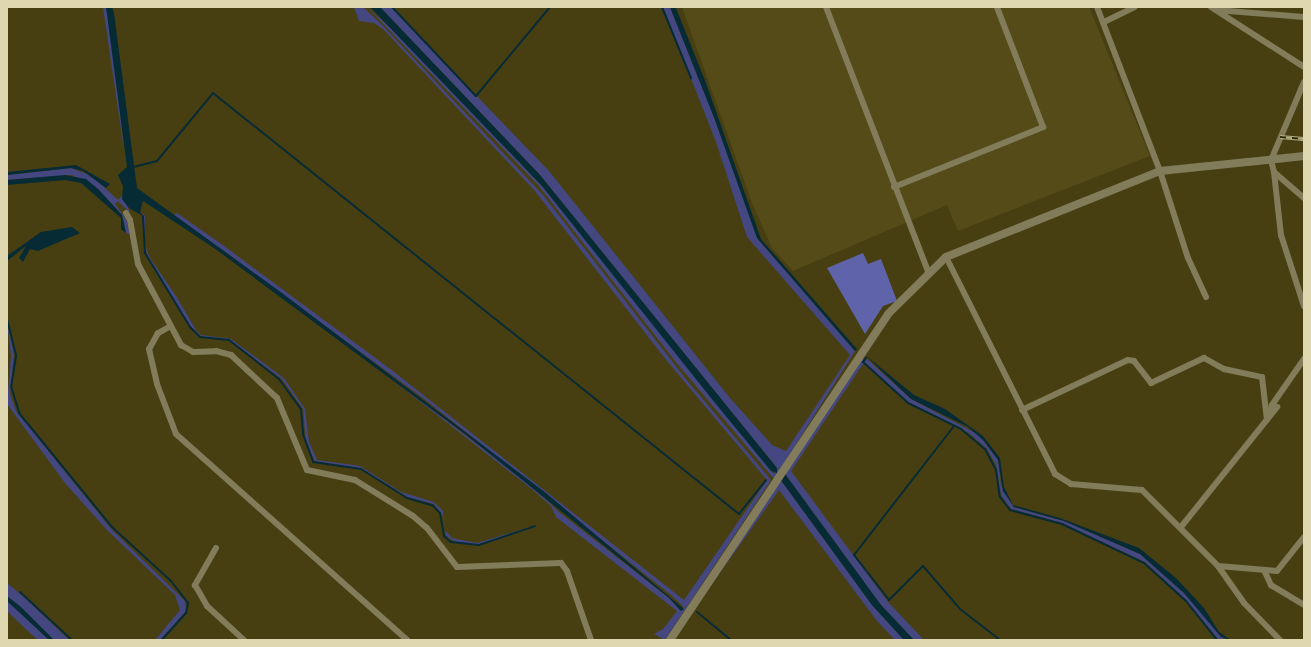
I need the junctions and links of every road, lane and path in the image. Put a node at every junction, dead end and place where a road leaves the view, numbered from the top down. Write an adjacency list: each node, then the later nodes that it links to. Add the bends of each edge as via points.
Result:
1 (826, 7): 14 (street)
2 (997, 7): 14 (street, via 1043,127)
3 (1097, 7): 7 (street)
4 (1135, 7): 7 (street)
5 (1213, 8): 6 (street); 8 (street)
6 (1304, 17)
7 (1104, 22): 12 (street)
8 (1304, 67)
9 (1304, 82): 11 (street)
10 (1304, 156): 11 (street)
11 (1271, 160): 12 (street); 13 (street)
12 (1160, 171): 17 (street); 19 (street, via 1188,258)
13 (1274, 172): 15 (street); 20 (street, via 1281,235)
14 (894, 187): 18 (street)
15 (1304, 198)
16 (126, 213): 21 (street, via 130,220 138,264)
17 (946, 257): 18 (street); 24 (street)
18 (929, 274): 35 (street, via 888,314)
19 (1206, 297)
20 (1304, 306)
21 (169, 327): 33 (street, via 158,333 149,350 157,384 176,434); 34 (street, via 186,349 232,355 277,398 307,470 355,480 407,512 427,528 452,564 457,567 510,564 531,567 555,563 564,566)
22 (1304, 359): 25 (street, via 1272,405)
23 (1277, 407): 25 (street)
24 (1022, 410): 25 (street, via 1128,360 1134,361 1151,383 1204,358 1224,369 1262,377); 26 (street, via 1051,467 1061,479 1083,486 1142,490)
25 (1268, 420): 26 (street)
26 (1181, 527): 29 (street)
27 (1304, 537): 30 (street, via 1277,572)
28 (216, 548): 32 (street, via 195,585 207,606)
29 (1218, 566): 30 (street); 36 (street, via 1244,603)
30 (1264, 570): 31 (street, via 1272,585)
31 (1304, 605)
32 (244, 640)
33 (408, 640)
34 (590, 640)
35 (670, 640)
36 (1280, 640)

